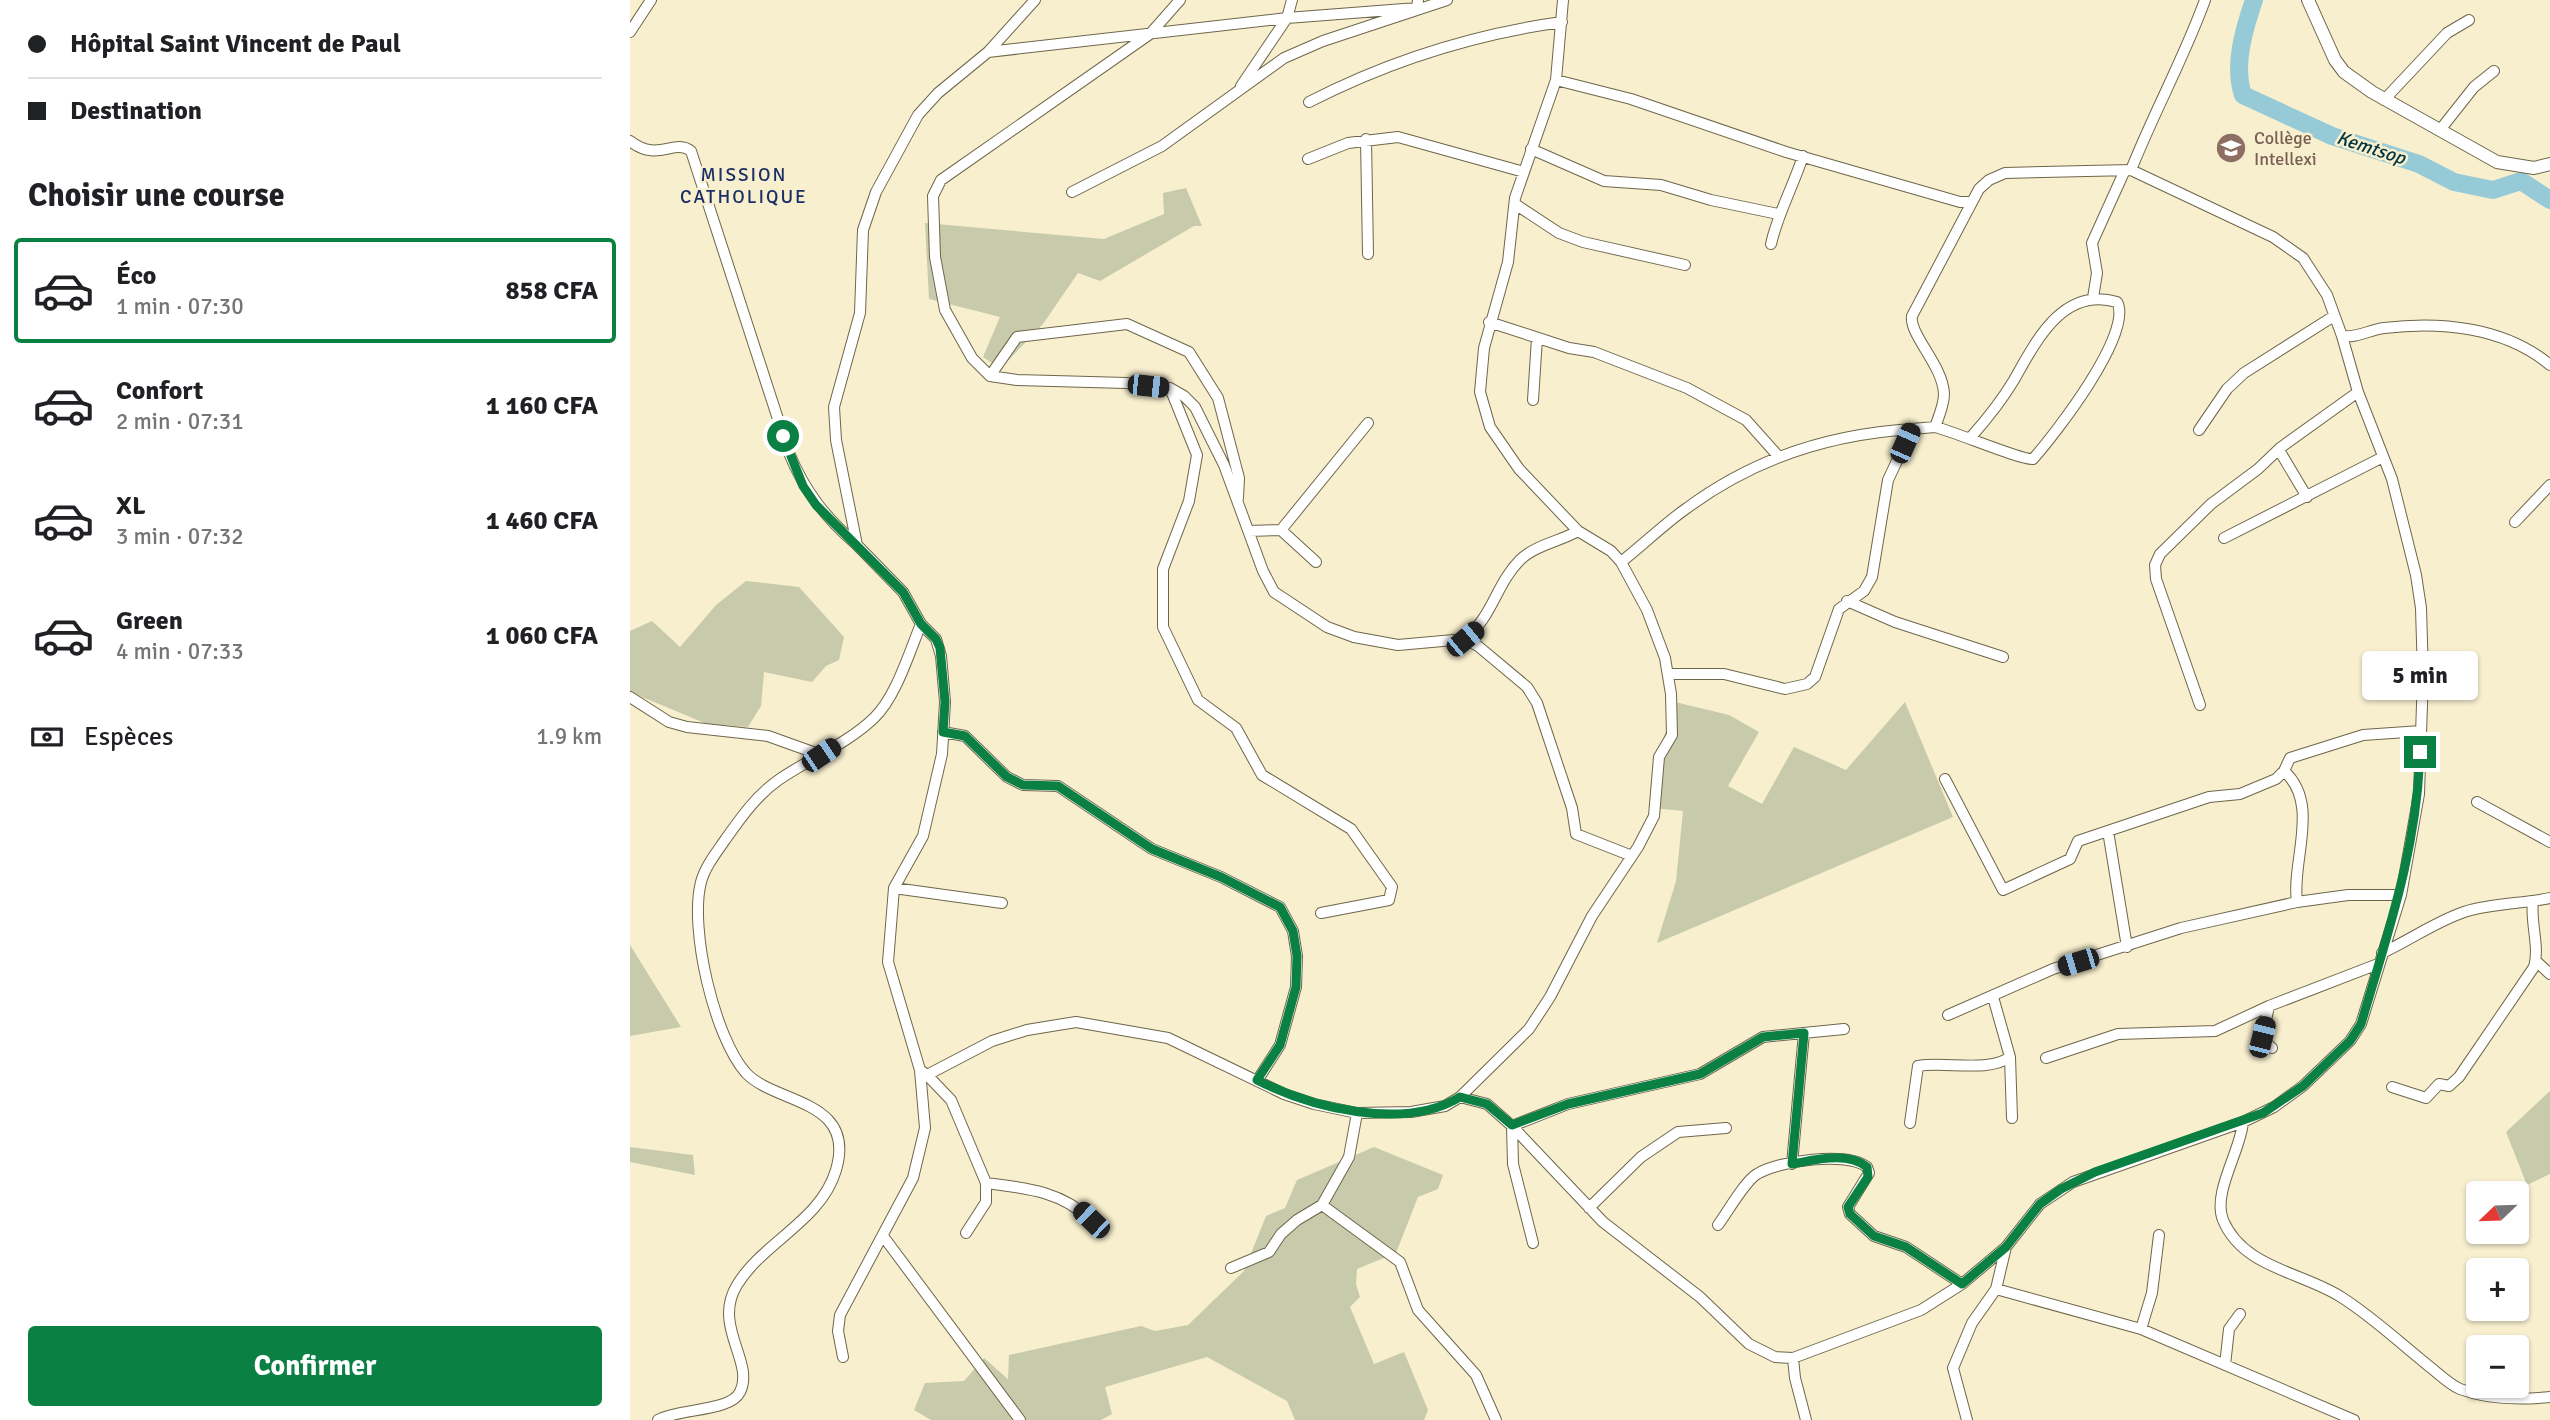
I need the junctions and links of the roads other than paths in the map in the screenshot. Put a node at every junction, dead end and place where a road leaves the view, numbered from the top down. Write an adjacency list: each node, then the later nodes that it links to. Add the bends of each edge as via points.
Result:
1 (652, 0): 13 (street)
2 (1035, 0): 15 (street)
3 (1180, 0): 14 (street)
4 (1292, 0): 10 (street)
5 (1447, 0): 9 (street)
6 (1563, 0): 12 (street)
7 (2205, 0): 28 (street)
8 (2308, 0): 19 (street, via 2335,61)
9 (1418, 4): 10 (street); 18 (street, via 1284,58)
10 (1287, 18): 14 (street); 18 (street)
11 (2469, 20): 19 (street, via 2447,33)
12 (1562, 22): 17 (street); 20 (street, via 1395,64)
13 (630, 32)
14 (1150, 34): 15 (street); 43 (street, via 935,187 935,257 945,310 972,358)
15 (988, 52): 63 (street, via 918,116 876,192 863,230 860,313 834,407)
16 (2494, 71): 21 (street)
17 (1556, 80): 24 (street); 25 (street, via 1631,99)
18 (1235, 94): 30 (street, via 1162,146)
19 (2384, 100): 21 (street)
20 (1309, 102)
21 (2440, 130): 27 (street, via 2497,162 2534,168)
22 (1366, 139): 26 (street); 29 (street, via 1398,137); 35 (street)
23 (630, 141): 63 (street, via 652,152 677,147 691,152 789,453 816,505)
24 (1531, 149): 29 (street); 33 (street, via 1604,181 1672,187)
25 (1803, 156): 31 (street); 33 (street)
26 (1308, 159)
27 (2550, 164)
28 (2128, 170): 31 (street, via 2005,173 1989,180); 37 (street, via 2092,243 2097,274); 38 (street, via 2284,243 2309,266)
29 (1524, 172): 32 (street)
30 (1072, 192)
31 (1971, 202): 48 (street, via 1912,316 1913,330 1935,364 1943,388)
32 (1515, 204): 36 (street, via 1559,233 1583,242); 39 (street, via 1508,262)
33 (1778, 214): 34 (street)
34 (1771, 244)
35 (1368, 254)
36 (1685, 265)
37 (2094, 298): 51 (street, via 2074,304 2041,332 2012,382); 51 (street, via 2117,302 2118,321 2089,386 2033,459)
38 (2334, 316): 40 (street); 50 (street, via 2244,373)
39 (1489, 322): 41 (street); 61 (street, via 1480,392 1490,427 1519,469)
40 (2342, 336): 42 (street, via 2411,326 2461,327 2517,344); 45 (street)
41 (1537, 338): 46 (street); 53 (street, via 1594,352 1687,388 1746,419)
42 (2550, 365)
43 (990, 376): 44 (street); 57 (street, via 1017,337 1127,324 1189,352 1218,398 1239,478)
44 (1170, 388): 57 (street, via 1195,407 1224,465); 88 (street, via 1197,455 1189,501 1163,569 1164,627 1198,700 1236,728 1262,775 1351,829 1392,887 1389,900)
45 (2358, 392): 52 (street); 54 (street)
46 (1533, 400)
47 (1368, 423): 59 (street)
48 (1935, 427): 49 (street); 51 (street)
49 (1912, 429): 53 (street, via 1838,437); 66 (street, via 1888,480 1872,577 1864,591)
50 (2199, 430)
51 (1971, 437)
52 (2279, 450): 56 (street); 72 (street, via 2211,504 2160,554 2155,565)
53 (1779, 457): 65 (street, via 1688,507)
54 (2383, 457): 56 (street); 73 (street, via 2421,608)
55 (2550, 485): 58 (street)
56 (2307, 497): 62 (street)
57 (1237, 506): 60 (street)
58 (2515, 522)
59 (1282, 530): 60 (street); 64 (street)
60 (1249, 531): 68 (street, via 1274,592 1327,626 1376,643)
61 (1578, 531): 65 (street); 68 (street, via 1522,558 1504,581 1481,626)
62 (2224, 538)
63 (857, 545): 67 (street, via 903,592)
64 (1316, 562)
65 (1621, 562): 70 (street, via 1652,621)
66 (1847, 601): 69 (street, via 1895,622); 70 (street, via 1836,614 1821,666 1807,684 1785,689 1724,674)
67 (921, 624): 74 (street, via 940,648); 75 (street, via 890,698 874,717)
68 (1465, 639): 81 (street, via 1527,687 1572,808 1576,834)
69 (2003, 657)
70 (1668, 674): 81 (street, via 1672,735 1659,757 1654,816)
71 (630, 697): 75 (street, via 669,722 768,736)
72 (2200, 705)
73 (2421, 731): 76 (street, via 2363,735 2290,758); 83 (street, via 2419,794)
74 (943, 732): 82 (street, via 923,836); 102 (street, via 965,736 1015,781 1058,786 1152,849 1280,907 1293,931 1296,987 1280,1045)
75 (821, 755): 131 (street, via 776,782 745,811 701,881 699,903 705,974 723,1036 748,1074 763,1085 805,1101 824,1117 837,1143 835,1172 809,1213 747,1269 735,1288 728,1323 742,1373 740,1392 731,1403 686,1410)
76 (2284, 771): 79 (street, via 2240,794 2208,797); 86 (street, via 2296,784 2301,809)
77 (1945, 779): 79 (street, via 2003,890 2070,859 2078,841)
78 (2477, 802): 80 (street)
79 (2108, 831): 89 (street)
80 (2550, 842)
81 (1632, 856): 104 (street, via 1592,916 1529,1029)
82 (894, 888): 87 (street); 101 (street, via 888,962)
83 (2401, 895): 86 (street, via 2360,894); 90 (street)
84 (2550, 898): 85 (street)
85 (2533, 901): 90 (street, via 2466,912 2432,925); 91 (street)
86 (2297, 902): 89 (street, via 2181,928)
87 (1002, 903)
88 (1321, 913)
89 (2127, 947): 93 (street, via 2053,969)
90 (2380, 958): 94 (street); 107 (street, via 2361,1024 2350,1041 2293,1094)
91 (2536, 961): 92 (street); 103 (street, via 2452,1085 2439,1084 2426,1098)
92 (2550, 974)
93 (1993, 997): 95 (street); 99 (street)
94 (2269, 1006): 98 (street, via 2262,1040); 100 (street, via 2215,1031 2119,1034)
95 (1948, 1015)
96 (1844, 1029): 97 (street)
97 (1804, 1033): 109 (street, via 1763,1037 1700,1074 1568,1104); 111 (street)
98 (2272, 1048)
99 (2010, 1057): 106 (street); 108 (street, via 1964,1066 1918,1066)
100 (2046, 1058)
101 (924, 1073): 102 (street, via 992,1041 1076,1022 1168,1038); 112 (street, via 951,1100); 119 (street, via 925,1128 913,1178)
102 (1257, 1080): 105 (street, via 1314,1104)
103 (2392, 1087)
104 (1460, 1097): 105 (street, via 1445,1106 1411,1112); 109 (street, via 1487,1104)
105 (1357, 1113): 113 (street, via 1349,1157)
106 (2012, 1118)
107 (2243, 1122): 121 (street, via 2073,1182 2040,1204); 130 (street, via 2221,1201 2227,1228 2250,1253 2343,1298 2459,1389 2512,1400)
108 (1910, 1124)
109 (1512, 1125): 114 (street); 120 (street, via 1513,1164)
110 (1726, 1128): 114 (street, via 1678,1132 1641,1157)
111 (1792, 1164): 116 (street, via 1755,1174); 123 (street, via 1837,1158 1860,1162 1867,1167 1868,1177 1848,1207 1850,1214 1874,1236 1906,1247)
112 (986, 1183): 115 (street, via 1055,1194); 117 (street, via 982,1212)
113 (1322, 1205): 122 (street, via 1281,1234 1269,1252); 133 (street, via 1400,1262 1418,1310 1476,1375)
114 (1589, 1208): 128 (street, via 1700,1297 1749,1344 1775,1357)
115 (1091, 1220)
116 (1718, 1226)
117 (966, 1233)
118 (2159, 1234): 126 (street, via 2152,1293)
119 (883, 1236): 127 (street, via 840,1315); 132 (street)
120 (1533, 1243)
121 (2006, 1247): 123 (street); 124 (street)
122 (1231, 1268)
123 (1962, 1284): 128 (street, via 1920,1310)
124 (1996, 1289): 126 (street); 135 (street, via 1972,1323 1953,1368)
125 (2239, 1314): 129 (street, via 2229,1329)
126 (2141, 1329): 129 (street)
127 (843, 1357)
128 (1793, 1358): 134 (street)
129 (2225, 1365): 136 (street)
130 (2550, 1397)
131 (659, 1420)
132 (1020, 1420)
133 (1496, 1420)
134 (1806, 1420)
135 (1967, 1420)
136 (2354, 1420)

